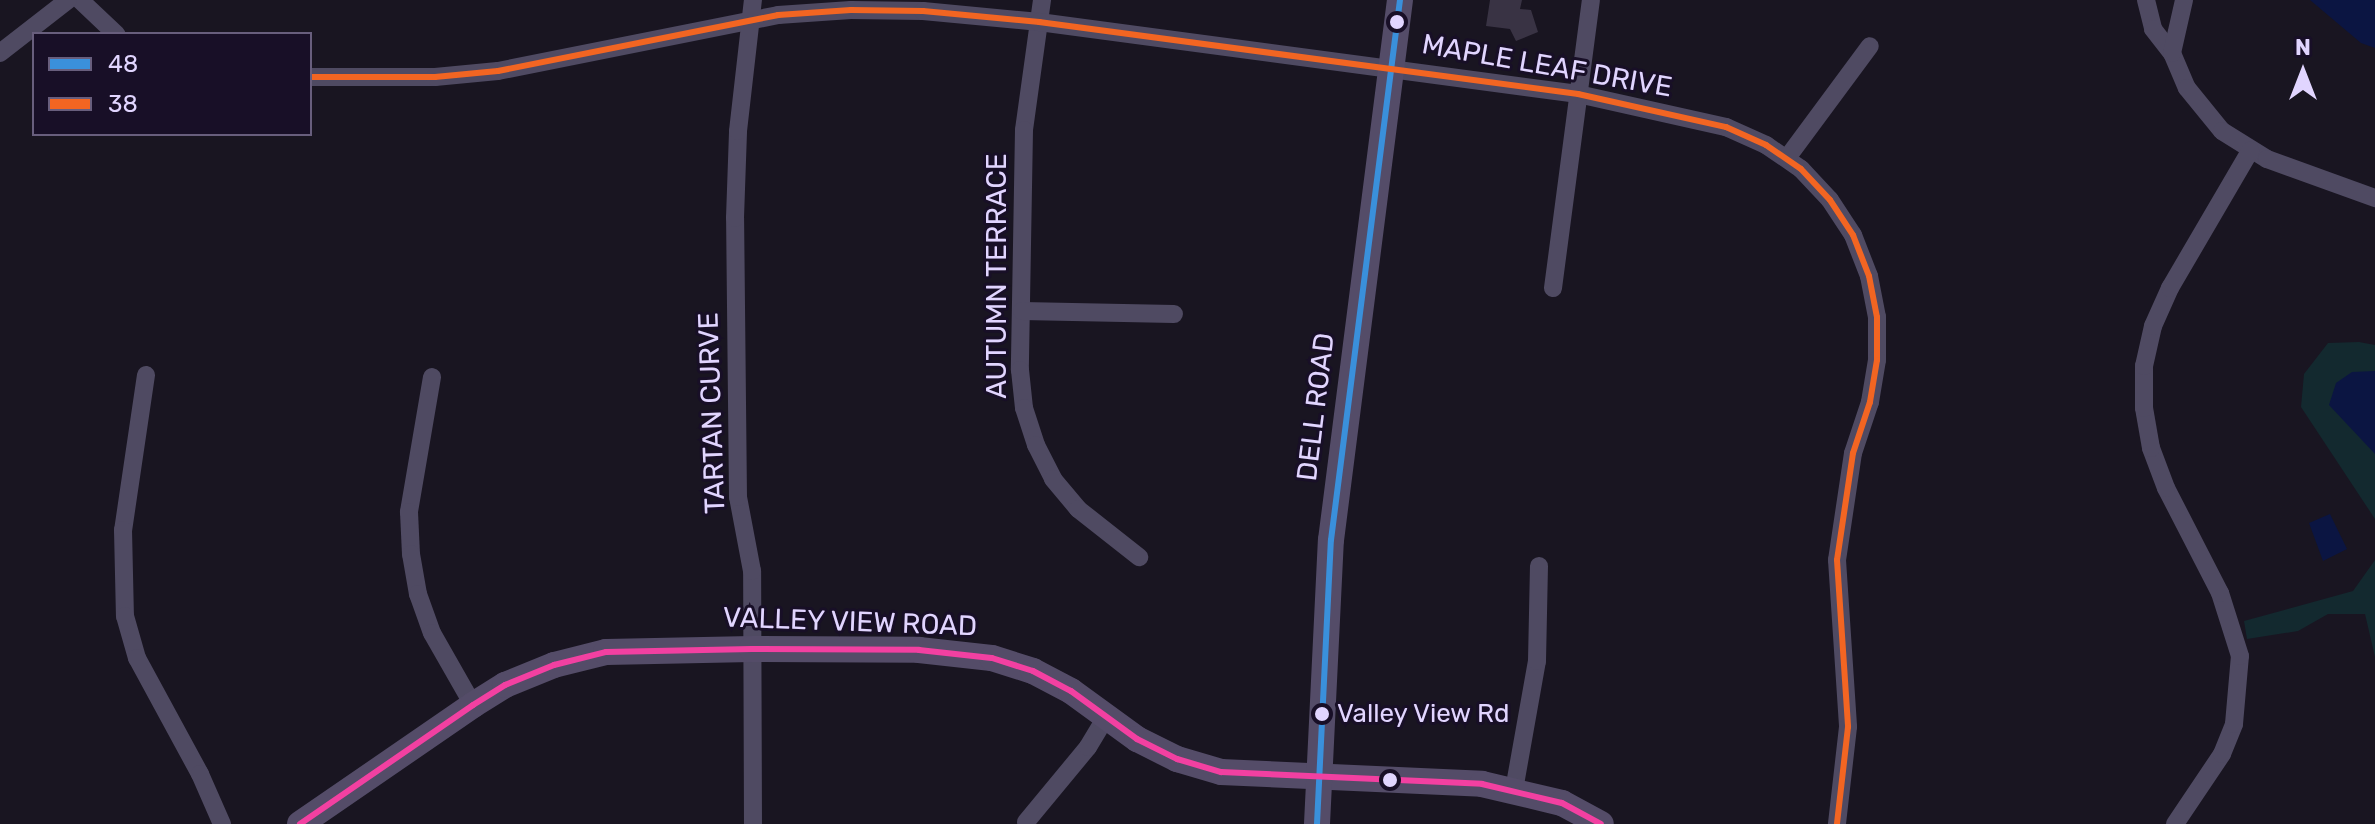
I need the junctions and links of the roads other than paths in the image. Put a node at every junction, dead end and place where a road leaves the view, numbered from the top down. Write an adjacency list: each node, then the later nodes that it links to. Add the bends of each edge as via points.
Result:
1 (68, 0): 13 (street)
2 (80, 0): 11 (street)
3 (753, 0): 9 (street, TARTAN CURVE)
4 (1042, 0): 10 (street, AUTUMN TERRACE)
5 (1400, 0): 15 (street, DELL ROAD)
6 (1591, 0): 17 (street)
7 (2146, 0): 14 (street, via 2153,29)
8 (2184, 0): 14 (street)
9 (751, 22): 10 (street, MAPLE LEAF DRIVE, via 851,10); 16 (street, MAPLE LEAF DRIVE, via 498,71); 28 (street, TARTAN CURVE, via 738,131 735,233 738,497 752,571)
10 (1039, 22): 15 (street, MAPLE LEAF DRIVE); 22 (street, AUTUMN TERRACE, via 1024,130)
11 (114, 32)
12 (1870, 46): 19 (street)
13 (0, 53)
14 (2172, 53): 18 (street, via 2203,112)
15 (1393, 69): 17 (street, MAPLE LEAF DRIVE); 31 (street, DELL ROAD, via 1331,540)
16 (312, 77)
17 (1578, 94): 19 (street, MAPLE LEAF DRIVE, via 1726,127); 21 (street)
18 (2250, 151): 20 (street); 40 (street, via 2170,288 2153,326 2144,366 2151,448 2220,593 2240,656 2234,724 2216,764)
19 (1787, 158): 39 (street, MAPLE LEAF DRIVE, via 1830,200 1853,235 1877,317 1875,374 1853,453 1837,560 1848,727)
20 (2375, 198)
21 (1553, 288)
22 (1022, 311): 23 (street); 26 (street, AUTUMN TERRACE, via 1020,370 1024,408 1036,445 1053,479 1078,509)
23 (1174, 314)
24 (146, 375): 34 (street, via 123,530 125,616 137,658)
25 (432, 377): 29 (street, via 409,512 411,554 432,633)
26 (1139, 557)
27 (1539, 566): 32 (street, via 1537,661)
28 (752, 649): 29 (street, VALLEY VIEW ROAD, via 606,652 554,665); 30 (street, VALLEY VIEW ROAD, via 919,650 992,658 1033,671); 36 (street, TARTAN CURVE)
29 (473, 705): 35 (street, VALLEY VIEW ROAD)
30 (1106, 717): 31 (street, VALLEY VIEW ROAD, via 1137,739 1221,772); 33 (street)
31 (1318, 778): 32 (street, VALLEY VIEW ROAD, via 1482,784); 37 (street, DELL ROAD)
32 (1514, 790): 38 (street, VALLEY VIEW ROAD, via 1562,803)
33 (1026, 822)
34 (222, 824)
35 (300, 824)
36 (753, 824)
37 (1317, 824)
38 (1601, 824)
39 (1837, 824)
40 (2175, 824)

